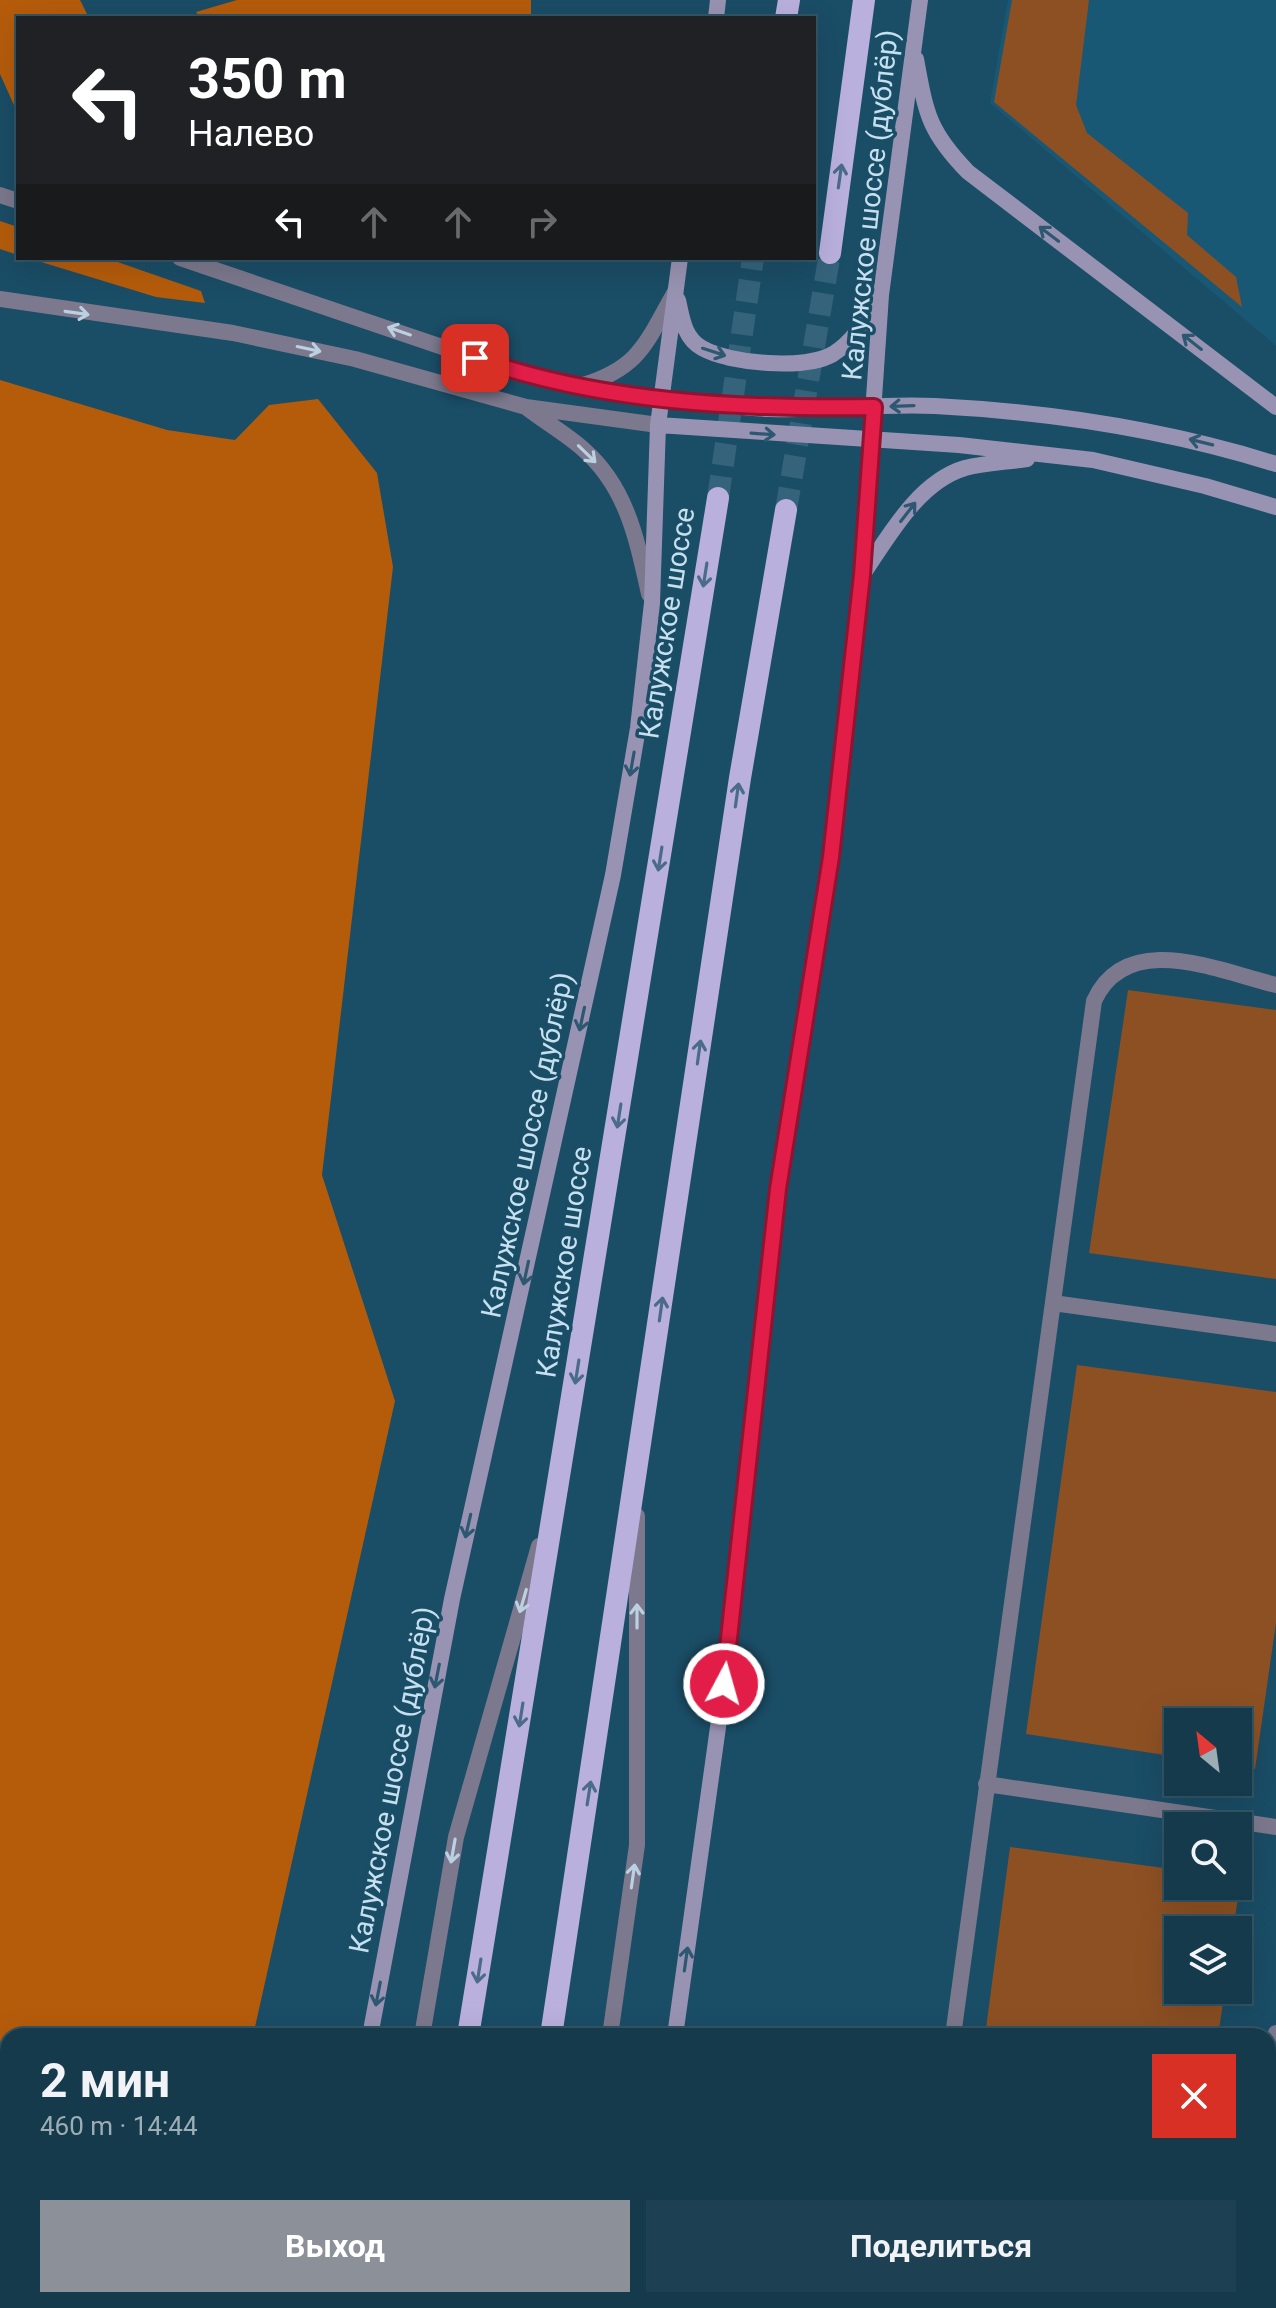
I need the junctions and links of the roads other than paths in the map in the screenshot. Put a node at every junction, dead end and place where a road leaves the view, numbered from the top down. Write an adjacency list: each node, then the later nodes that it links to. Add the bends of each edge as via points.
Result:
1 (864, 0): 4 (highway, one-way to 1)
2 (920, 0): 3 (main road, Калужское шоссе (дублёр))
3 (913, 45): 8 (main road, Калужское шоссе (дублёр)); 14 (main road, one-way to 3, via 968,172 940,143 925,108)
4 (830, 253)
5 (186, 260): 10 (street, one-way to 5, via 504,368)
6 (680, 260): 7 (main road, Калужское шоссе (дублёр))
7 (675, 291): 8 (main road, one-way to 8, via 686,332 700,348 800,365 831,355 854,338); 10 (street, via 637,358 613,375); 11 (main road, Калужское шоссе (дублёр))
8 (881, 295): 13 (main road, Калужское шоссе (дублёр))
9 (0, 299): 12 (street, one-way to 12, via 309,348)
10 (581, 386): 11 (street)
11 (661, 398): 13 (main road, via 770,409); 15 (main road, Калужское шоссе (дублёр))
12 (526, 407): 15 (street); 23 (street, one-way to 23, via 582,447 607,475 631,518)
13 (874, 407): 16 (main road, Калужское шоссе (дублёр)); 18 (main road, one-way to 13, via 1205,442 1046,413)
14 (1276, 407)
15 (658, 425): 16 (main road, one-way to 16); 23 (main road, Калужское шоссе (дублёр))
16 (871, 440): 17 (main road); 22 (main road, Калужское шоссе (дублёр))
17 (1051, 455): 20 (main road, via 1191,482); 22 (main road, one-way to 17, via 917,500 943,477 966,468)
18 (1276, 464)
19 (718, 498): 28 (highway, Калужское шоссе, one-way to 28)
20 (1276, 507)
21 (786, 510): 27 (highway, one-way to 21, via 740,778)
22 (862, 575): 36 (main road, Калужское шоссе (дублёр), one-way to 22, via 724,1684 778,1189 831,857)
23 (652, 603): 31 (main road, Калужское шоссе (дублёр), one-way to 31, via 613,875 452,1599)
24 (1276, 985): 25 (street, via 1160,959 1132,962 1106,980 1090,1019)
25 (1053, 1303): 26 (street); 29 (street)
26 (1276, 1334)
27 (637, 1470): 34 (highway, one-way to 27); 35 (street, one-way to 27, via 637,1845)
28 (560, 1472): 32 (street, one-way to 32, via 456,1837); 33 (highway, Калужское шоссе, one-way to 33)
29 (986, 1784): 30 (street); 37 (street)
30 (1276, 1827)
31 (372, 2028)
32 (423, 2028)
33 (469, 2028)
34 (552, 2028)
35 (611, 2028)
36 (676, 2028)
37 (954, 2028)

